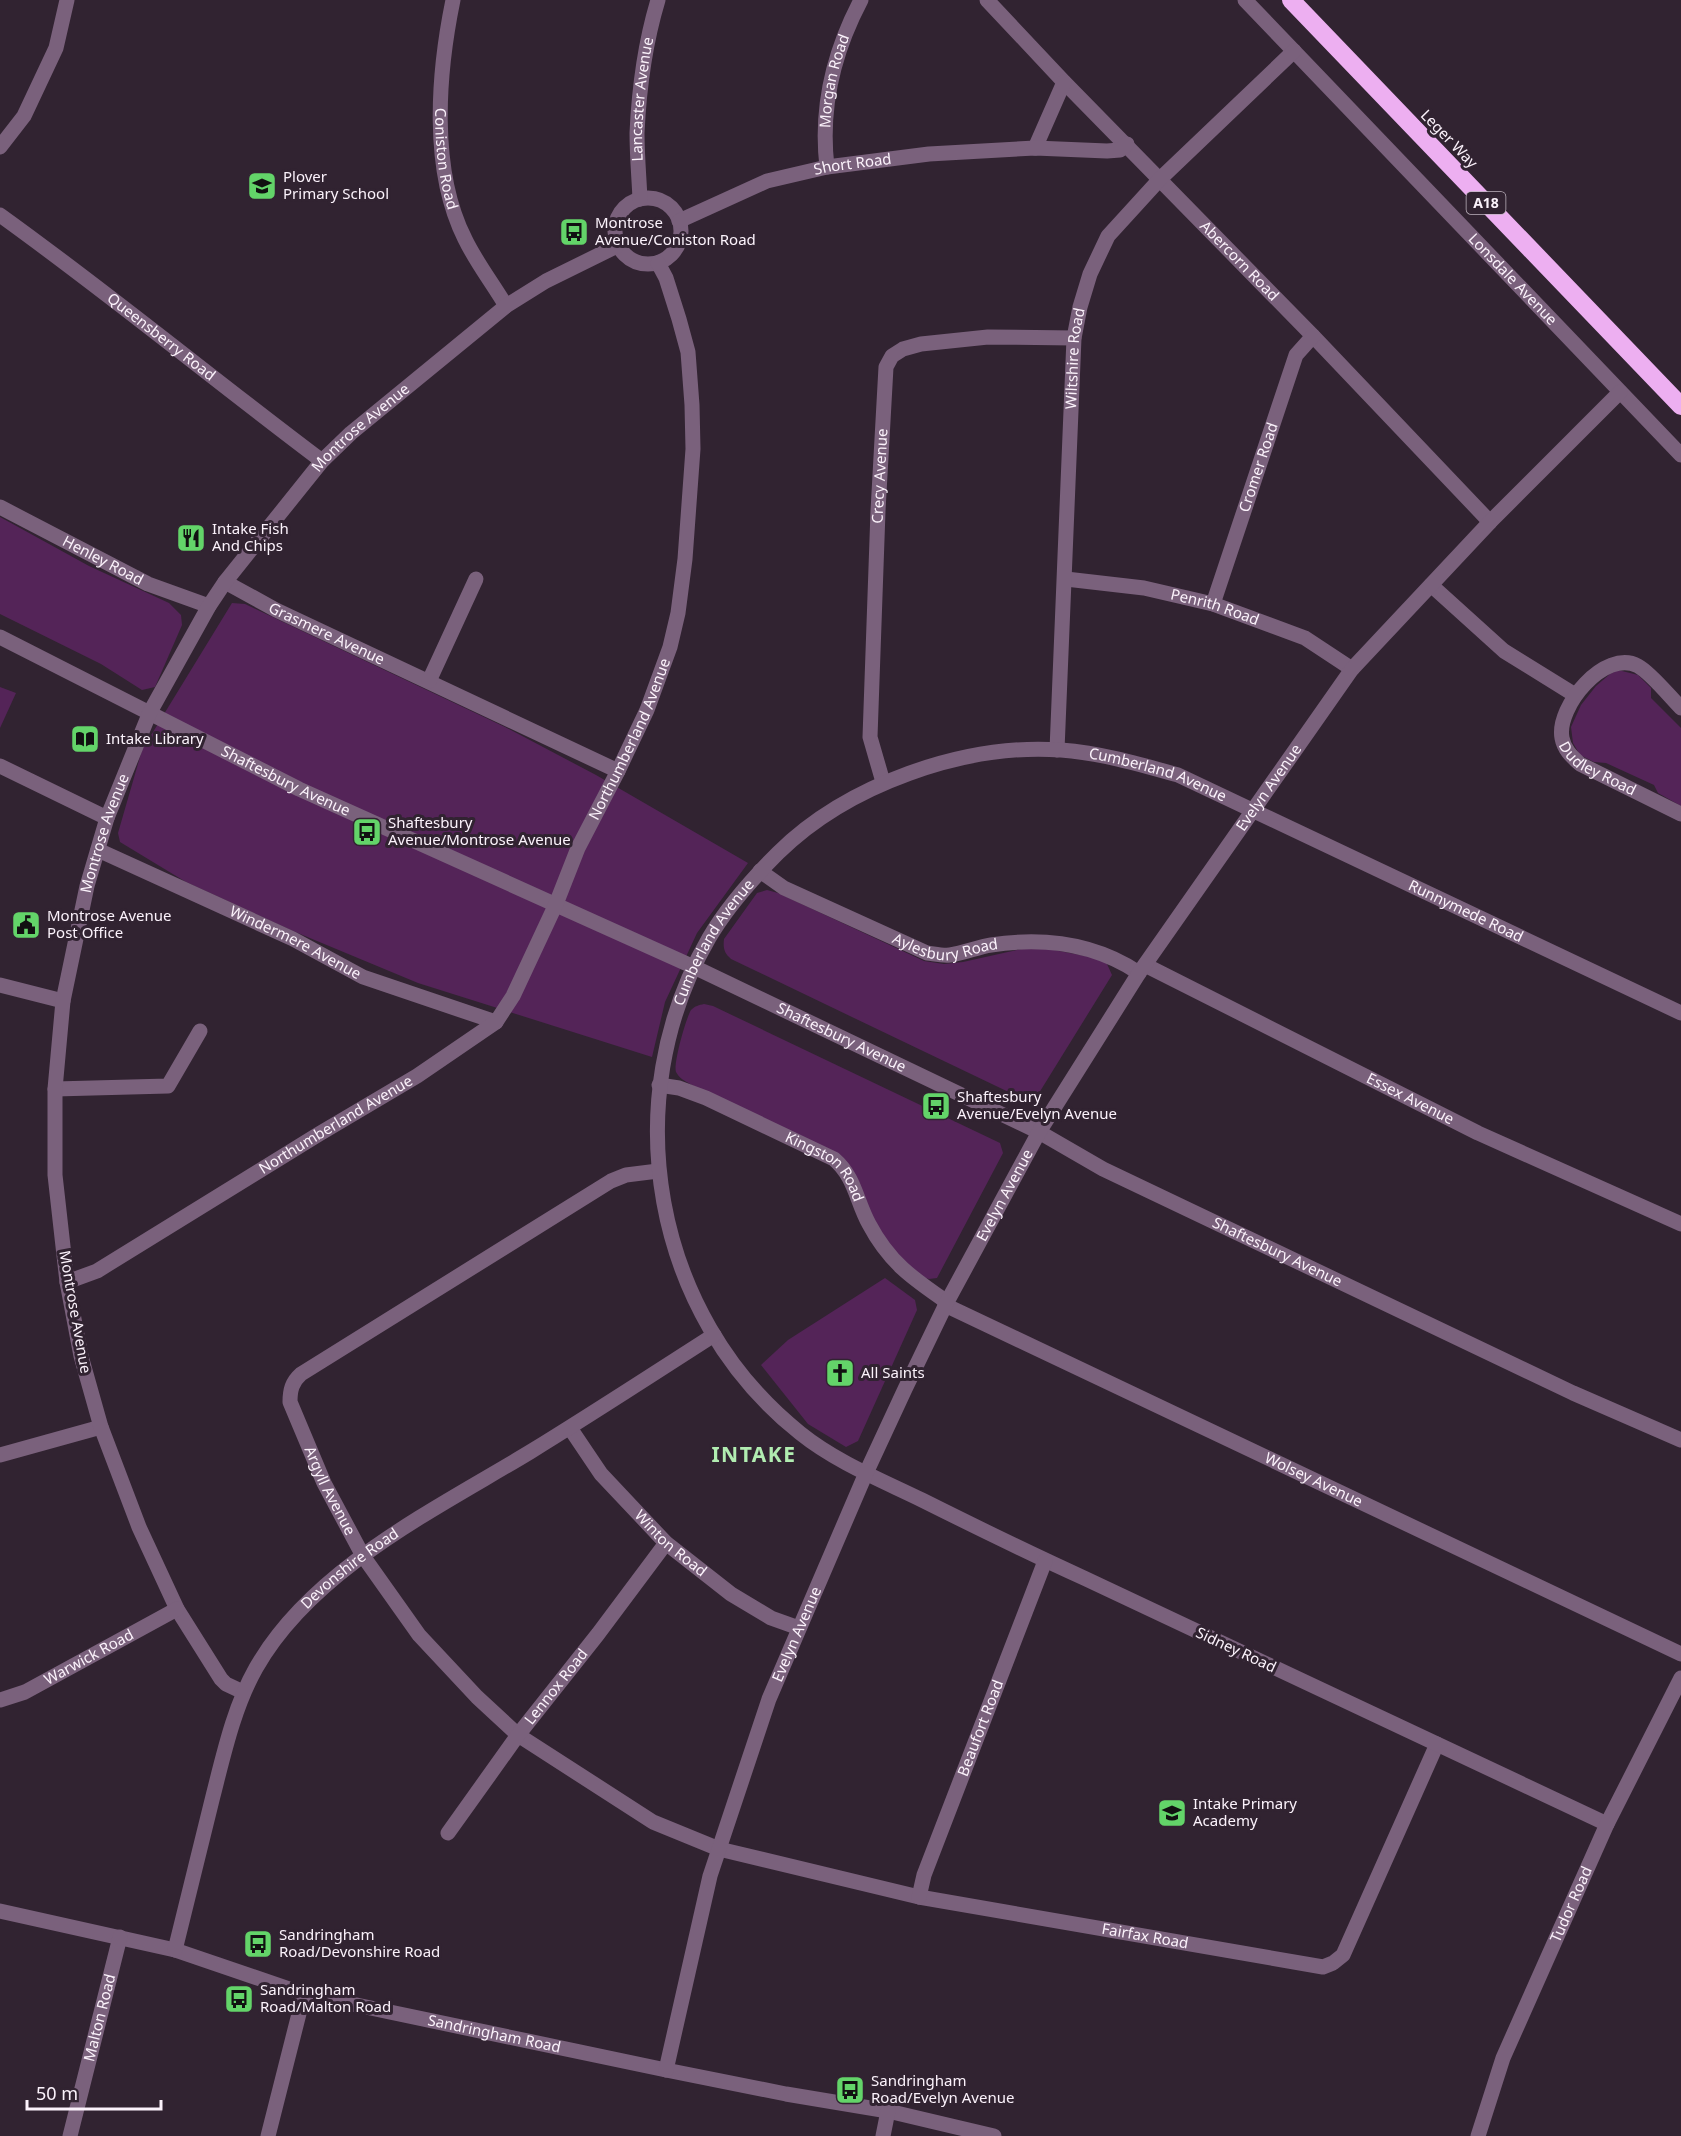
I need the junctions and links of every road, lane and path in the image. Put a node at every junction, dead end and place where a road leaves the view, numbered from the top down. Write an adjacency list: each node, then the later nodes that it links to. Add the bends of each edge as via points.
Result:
1 (67, 0): 11 (street, via 56,48 24,116)
2 (453, 0): 20 (street, Coniston Road, via 441,84 445,177 464,239)
3 (658, 0): 15 (street, Lancaster Avenue, via 640,100)
4 (861, 0): 13 (street, Morgan Road, via 848,25 829,85 824,120)
5 (987, 0): 9 (street, Abercorn Road)
6 (1245, 0): 8 (street, Lonsdale Avenue)
7 (1291, 0): 24 (highway, Leger Way / A18)
8 (1294, 51): 14 (street, Wiltshire Road); 23 (street, Lonsdale Avenue)
9 (1064, 82): 10 (street, Abercorn Road); 12 (street)
10 (1127, 144): 12 (street, Short Road, via 1120,150 1107,151); 14 (street, Abercorn Road)
11 (0, 147)
12 (1035, 148): 13 (street, Short Road, via 929,154)
13 (827, 167): 17 (street, Short Road, via 767,181)
14 (1160, 179): 21 (street, Abercorn Road); 22 (street, Wiltshire Road, via 1108,236 1090,273)
15 (640, 199): 17 (street, via 663,202); 18 (street, via 629,203 618,216 614,234)
16 (0, 215): 26 (street, Queensberry Road)
17 (679, 220): 19 (street, via 678,246 671,256)
18 (617, 246): 19 (street, via 632,261); 20 (street, Montrose Avenue)
19 (658, 263): 43 (street, Northumberland Avenue, via 688,352 693,449 685,559 670,647 647,710)
20 (506, 306): 26 (street, Montrose Avenue)
21 (1313, 336): 28 (street, Abercorn Road); 33 (street, Cromer Road, via 1296,355)
22 (1074, 338): 30 (street, Wiltshire Road); 44 (street, Crecy Avenue, via 987,338 921,344 892,356 886,367 870,736)
23 (1620, 392): 25 (street, Lonsdale Avenue); 28 (street, Evelyn Avenue)
24 (1681, 406)
25 (1681, 455)
26 (322, 461): 31 (street, Montrose Avenue)
27 (0, 507): 34 (street, Henley Road, via 148,584)
28 (1490, 522): 32 (street, Evelyn Avenue)
29 (476, 579): 37 (street)
30 (1065, 579): 33 (street, Penrith Road, via 1143,588); 41 (street, Wiltshire Road)
31 (225, 582): 34 (street, Montrose Avenue); 37 (street, Grasmere Avenue)
32 (1431, 585): 36 (street, Evelyn Avenue); 38 (street, via 1504,651)
33 (1213, 604): 36 (street, Penrith Road, via 1305,638)
34 (208, 606): 40 (street, Montrose Avenue)
35 (0, 637): 40 (street, Shaftesbury Avenue)
36 (1352, 669): 45 (street, Evelyn Avenue)
37 (429, 681): 43 (street, Grasmere Avenue)
38 (1575, 695): 39 (street, Dudley Road, via 1605,667 1628,663 1643,670); 46 (street, Dudley Road, via 1561,736 1570,755 1580,764)
39 (1681, 708)
40 (150, 712): 47 (street, Montrose Avenue); 50 (street, Shaftesbury Avenue, via 299,789)
41 (1057, 750): 44 (street, Cumberland Avenue, via 961,758); 45 (street, Cumberland Avenue, via 1128,760 1178,775)
42 (0, 766): 47 (street)
43 (618, 771): 50 (street, Northumberland Avenue, via 578,848)
44 (884, 782): 49 (street, Cumberland Avenue, via 807,827)
45 (1253, 810): 52 (street, Evelyn Avenue); 55 (street, Runnymede Road)
46 (1681, 814)
47 (107, 818): 48 (street, Montrose Avenue)
48 (98, 850): 54 (street, Montrose Avenue); 56 (street, Windermere Avenue, via 293,939 363,977)
49 (760, 871): 51 (street, Cumberland Avenue, via 719,922); 52 (street, Aylesbury Road, via 783,888 927,953 949,955 989,945 1040,941 1092,950)
50 (556, 904): 51 (street, Shaftesbury Avenue); 56 (street, Northumberland Avenue, via 513,996)
51 (694, 967): 58 (street, Cumberland Avenue, via 672,1024); 60 (street, Shaftesbury Avenue)
52 (1142, 969): 60 (street, Evelyn Avenue); 62 (street, Essex Avenue, via 1478,1133)
53 (0, 985): 54 (street)
54 (63, 1000): 59 (street, Montrose Avenue)
55 (1681, 1013)
56 (496, 1022): 63 (street, Northumberland Avenue, via 417,1076 97,1271)
57 (200, 1030): 59 (street, via 168,1086)
58 (659, 1085): 61 (street, Cumberland Avenue); 64 (street, Kingston Road, via 706,1098 834,1159 846,1169 880,1243 906,1274)
59 (55, 1089): 63 (street, Montrose Avenue, via 55,1175)
60 (1039, 1132): 64 (street, Evelyn Avenue); 68 (street, Shaftesbury Avenue, via 1103,1169 1573,1393)
61 (658, 1171): 65 (street, Cumberland Avenue, via 671,1238 688,1286); 72 (street, Argyll Avenue, via 611,1181 294,1380 290,1402 324,1483)
62 (1681, 1224)
63 (67, 1282): 66 (street, Montrose Avenue, via 81,1356)
64 (946, 1304): 70 (street, Evelyn Avenue); 76 (street, Wolsey Avenue)
65 (714, 1335): 67 (street, Devonshire Road); 70 (street, Cumberland Avenue, via 745,1378 781,1416 803,1435)
66 (101, 1427): 69 (street); 74 (street, Montrose Avenue, via 138,1527)
67 (570, 1428): 71 (street, Winton Road, via 602,1474); 72 (street, Devonshire Road)
68 (1681, 1440)
69 (0, 1455)
70 (866, 1473): 73 (street, Sidney Road); 75 (street, Evelyn Avenue)
71 (666, 1543): 75 (street, Winton Road, via 731,1594 771,1618); 80 (street, Lennox Road)
72 (363, 1556): 78 (street, Devonshire Road, via 318,1590 296,1614 277,1636); 80 (street, Argyll Avenue, via 419,1635)
73 (1046, 1561): 81 (street, Sidney Road); 85 (street, Beaufort Road, via 924,1875)
74 (177, 1609): 78 (street, Montrose Avenue, via 221,1679); 79 (street, Warwick Road, via 25,1692)
75 (799, 1628): 84 (street, Evelyn Avenue, via 769,1699)
76 (1681, 1654)
77 (1681, 1678): 82 (street, Tudor Road)
78 (243, 1692): 88 (street, Devonshire Road)
79 (0, 1700)
80 (518, 1735): 83 (street, Lennox Road); 84 (street, Argyll Avenue, via 652,1822)
81 (1437, 1744): 82 (street, Sidney Road); 85 (street, Fairfax Road, via 1343,1955 1323,1967)
82 (1607, 1824): 96 (street, Tudor Road, via 1503,2058)
83 (448, 1833)
84 (719, 1849): 85 (street, Fairfax Road); 90 (street, Evelyn Avenue)
85 (919, 1897)
86 (0, 1911): 87 (street, Sandringham Road)
87 (120, 1936): 88 (street, Sandringham Road); 92 (street, Malton Road)
88 (175, 1950): 89 (street, Sandringham Road)
89 (304, 1994): 90 (street, Sandringham Road); 93 (street)
90 (666, 2070): 91 (street, Sandringham Road)
91 (888, 2111): 94 (street); 95 (street, Sandringham Road)
92 (70, 2136)
93 (267, 2136)
94 (883, 2136)
95 (994, 2136)
96 (1478, 2136)

